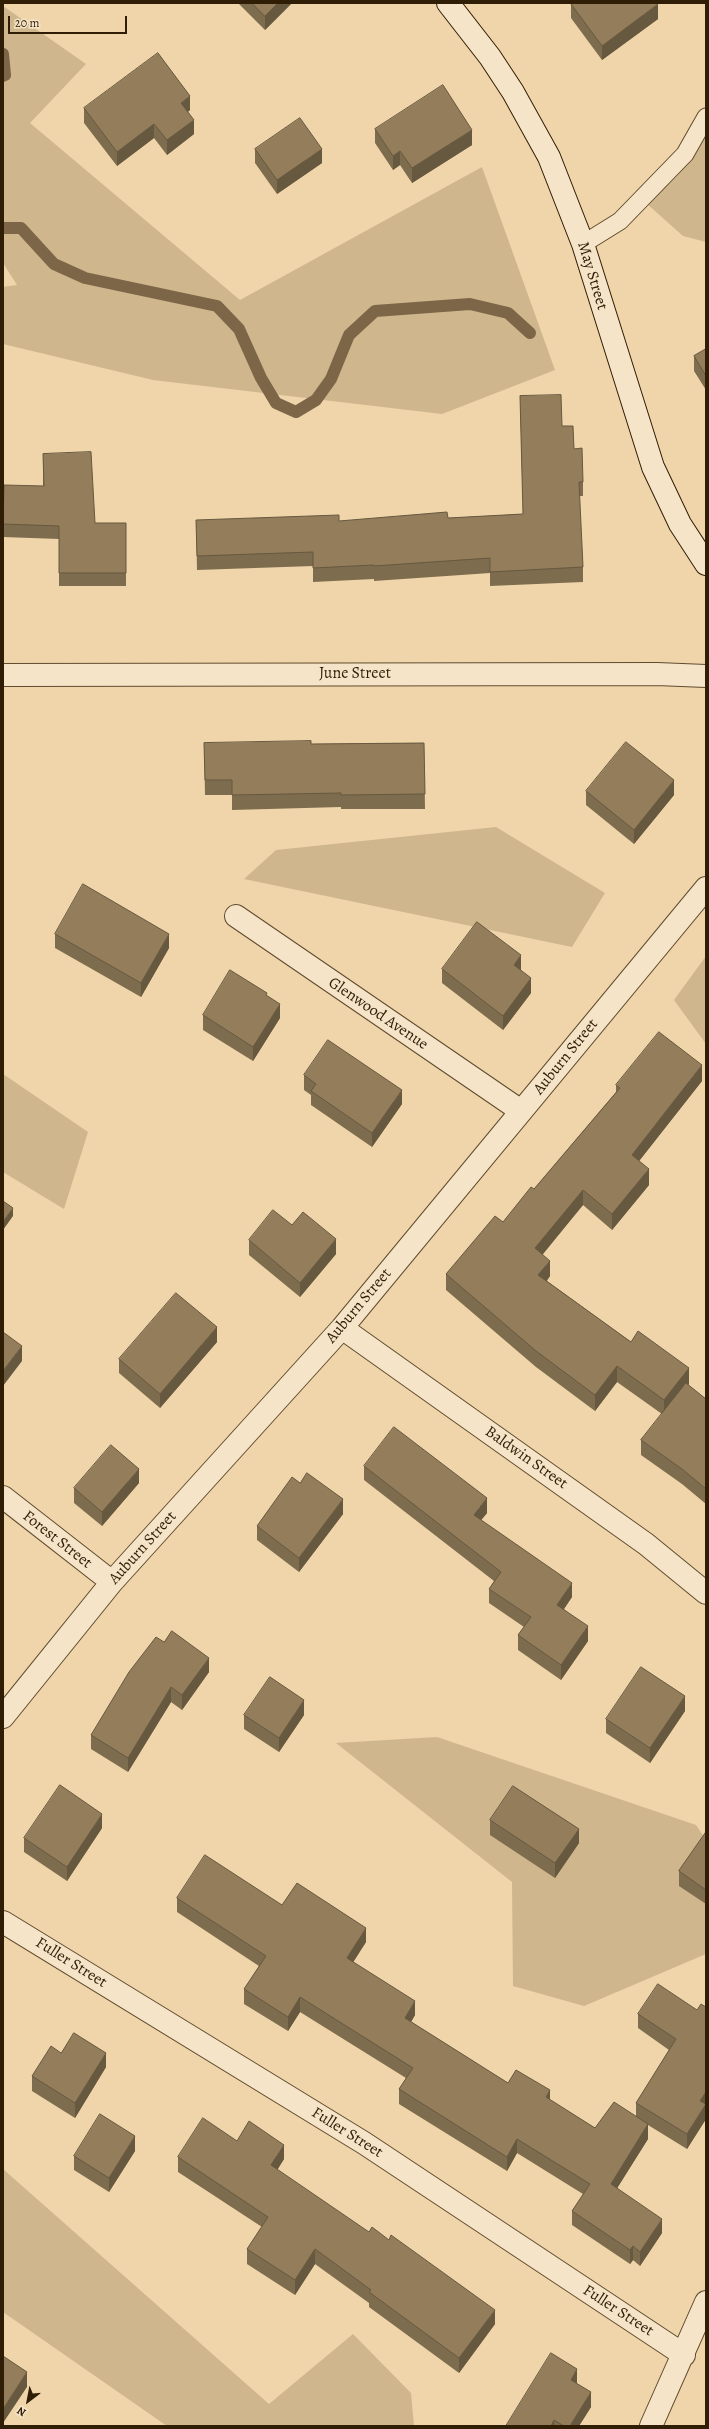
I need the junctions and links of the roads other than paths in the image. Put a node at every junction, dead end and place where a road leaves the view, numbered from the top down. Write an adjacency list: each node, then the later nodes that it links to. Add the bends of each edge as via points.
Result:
1 (448, 3): 3 (street, May Street, via 490,57 520,105 549,157)
2 (706, 117): 3 (lane, via 685,154 620,221)
3 (583, 244): 4 (street, May Street, via 653,468 680,524)
4 (706, 564)
5 (3, 675): 6 (street, June Street)
6 (706, 676)
7 (706, 888): 9 (street, Auburn Street)
8 (236, 916): 9 (street, Glenwood Avenue)
9 (521, 1111): 10 (street, Auburn Street)
10 (342, 1328): 12 (street, Auburn Street); 13 (street, Baldwin Street, via 646,1544)
11 (3, 1497): 12 (street, Forest Street)
12 (112, 1582): 14 (street, Auburn Street)
13 (706, 1593)
14 (3, 1717)
15 (3, 1922): 17 (street, Fuller Street, via 364,2143)
16 (706, 2302): 17 (street)
17 (684, 2354): 18 (street)
18 (651, 2426)

